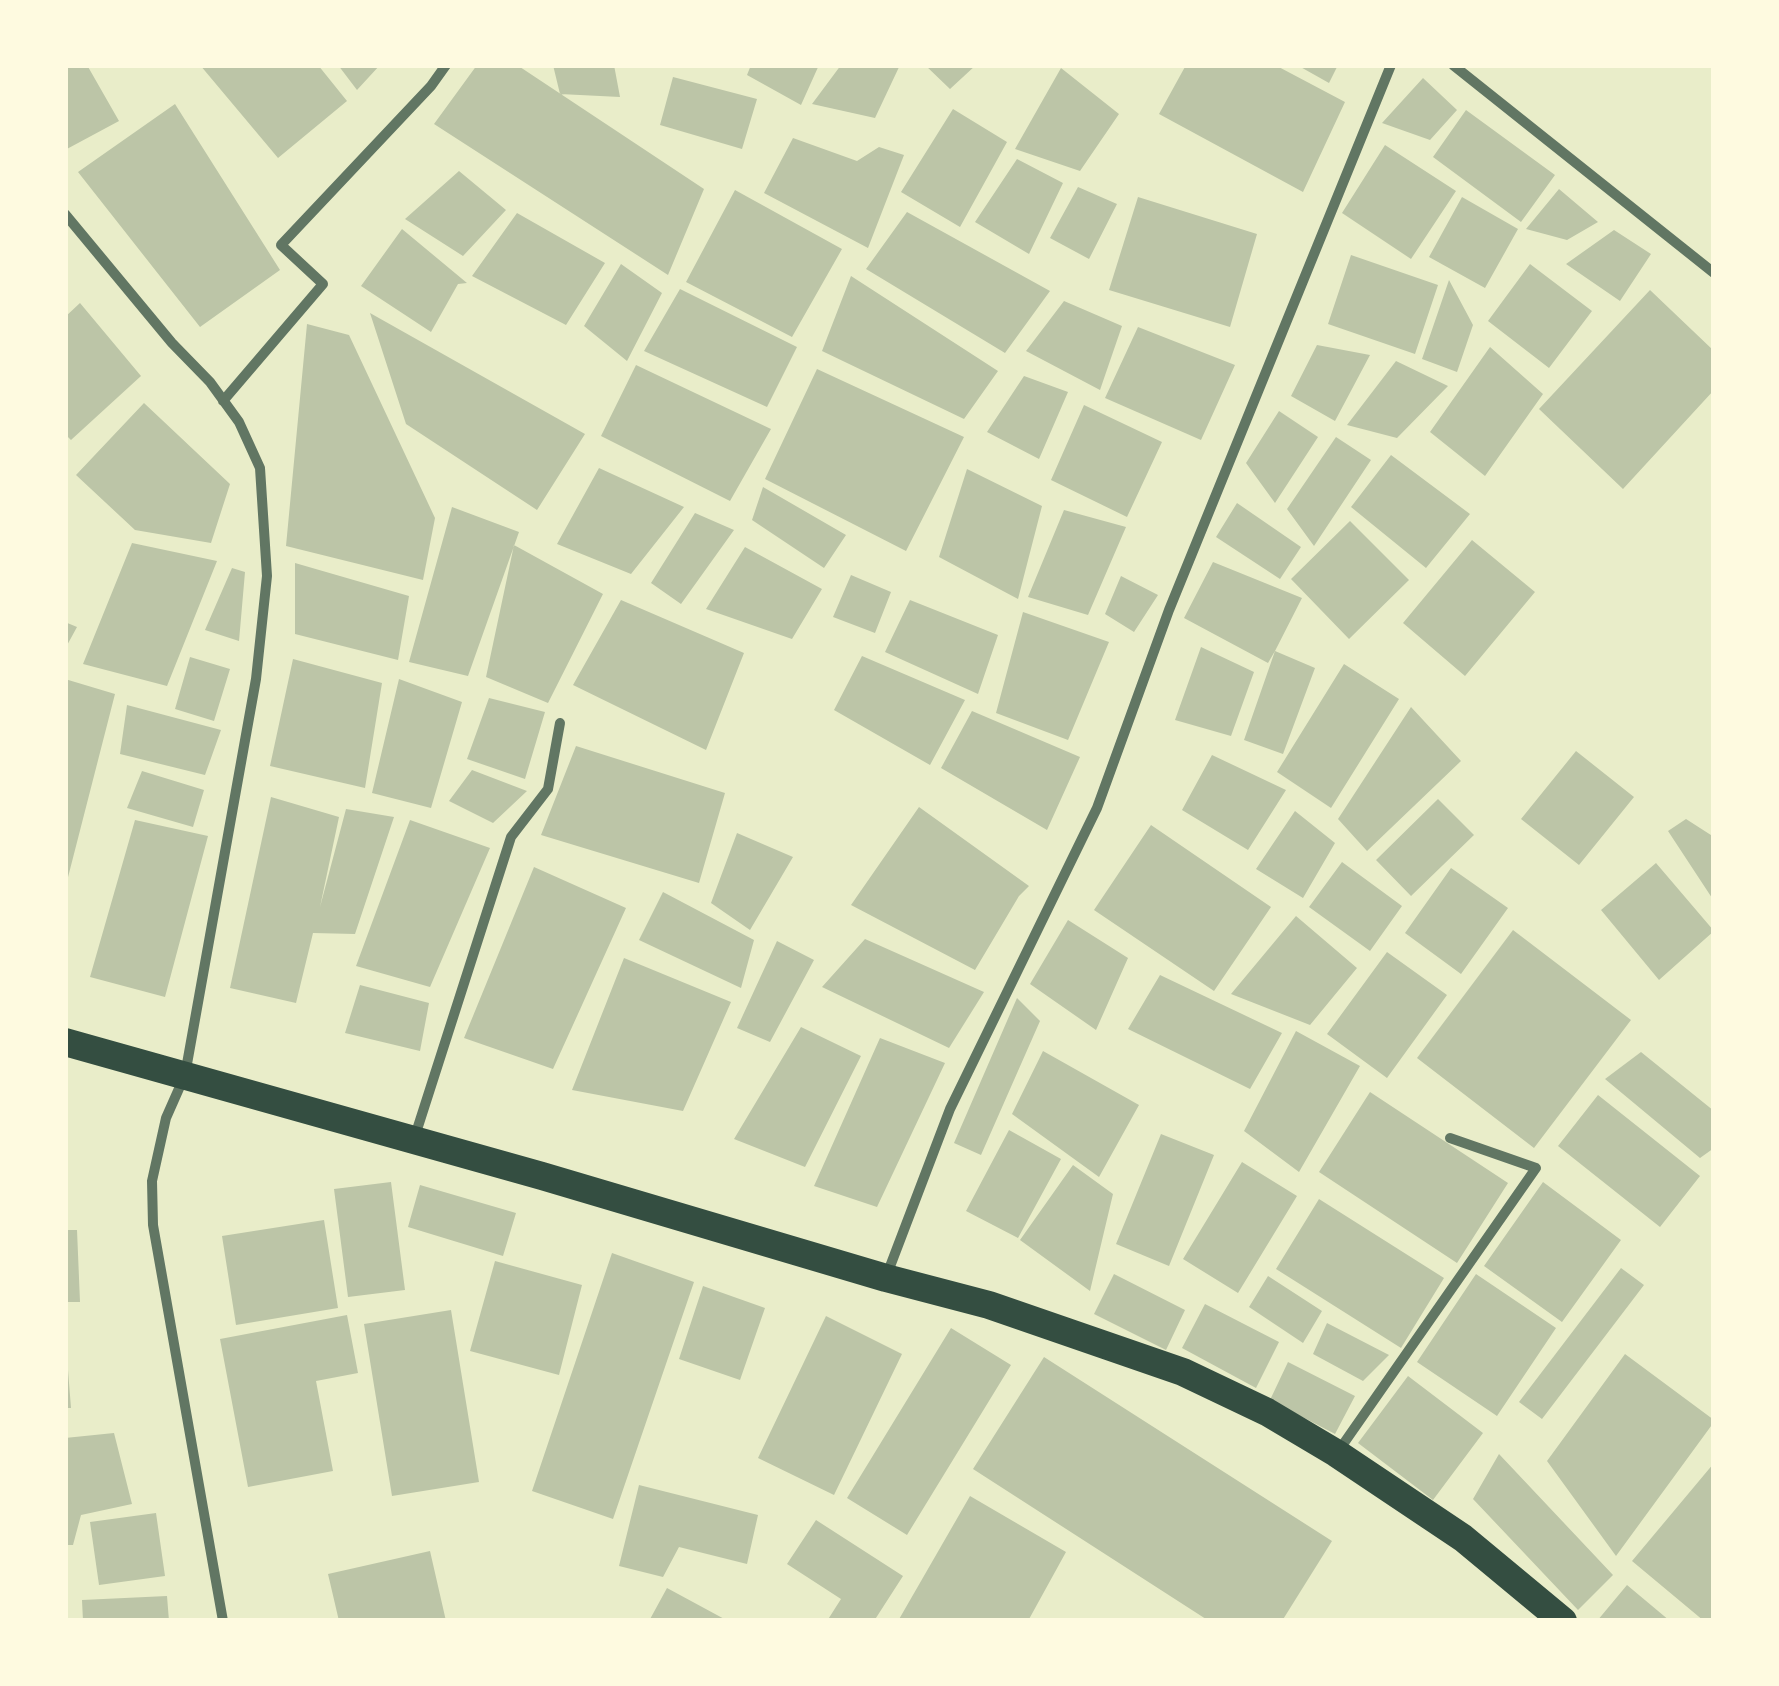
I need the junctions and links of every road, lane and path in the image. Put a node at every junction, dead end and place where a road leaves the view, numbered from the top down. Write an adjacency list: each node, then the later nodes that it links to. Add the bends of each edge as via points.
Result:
1 (446, 65): 6 (street, via 282,244 323,284)
2 (1390, 65): 12 (street, via 1169,610 1097,808 950,1108)
3 (1453, 65): 5 (street)
4 (65, 214): 6 (street)
5 (1714, 273)
6 (224, 402): 9 (street, via 260,468 267,576 256,680)
7 (560, 724): 11 (street, via 548,789 511,838)
8 (65, 1042): 9 (highway)
9 (185, 1075): 11 (highway); 14 (street, via 157,1150 153,1225)
10 (1450, 1138): 13 (street, via 1536,1168)
11 (413, 1140): 12 (highway)
12 (886, 1278): 13 (highway, via 989,1304 1183,1372)
13 (1336, 1454): 15 (highway, via 1463,1538)
14 (222, 1621)
15 (1563, 1621)

